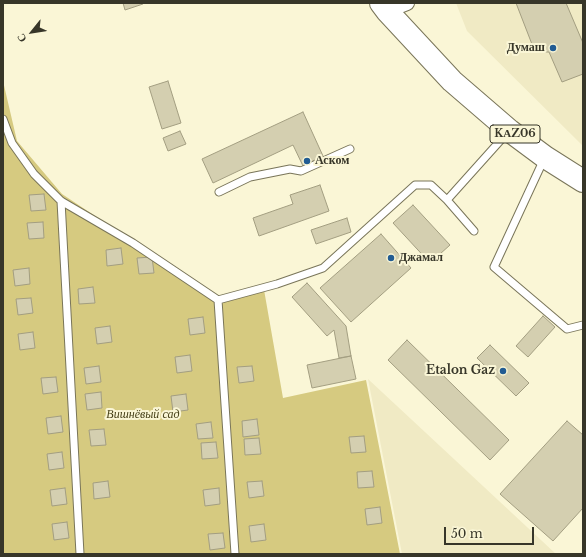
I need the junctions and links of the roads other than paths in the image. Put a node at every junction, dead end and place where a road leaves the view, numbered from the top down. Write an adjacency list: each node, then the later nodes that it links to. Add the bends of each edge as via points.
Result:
1 (392, 6): 3 (highway, KАZ06, via 452,81)
2 (3, 118): 9 (lane, via 12,144 34,174)
3 (510, 130): 5 (highway, KАZ06); 8 (lane)
4 (350, 148): 7 (lane, via 301,171 290,169 250,178)
5 (545, 156): 6 (highway, KАZ06); 12 (lane, via 494,267 567,329)
6 (583, 181)
7 (219, 192)
8 (447, 200): 10 (lane); 11 (lane, via 431,185 415,185 323,268)
9 (61, 201): 11 (lane, via 133,243); 13 (lane)
10 (474, 231)
11 (218, 300): 14 (lane)
12 (583, 325)
13 (80, 554)
14 (235, 554)

